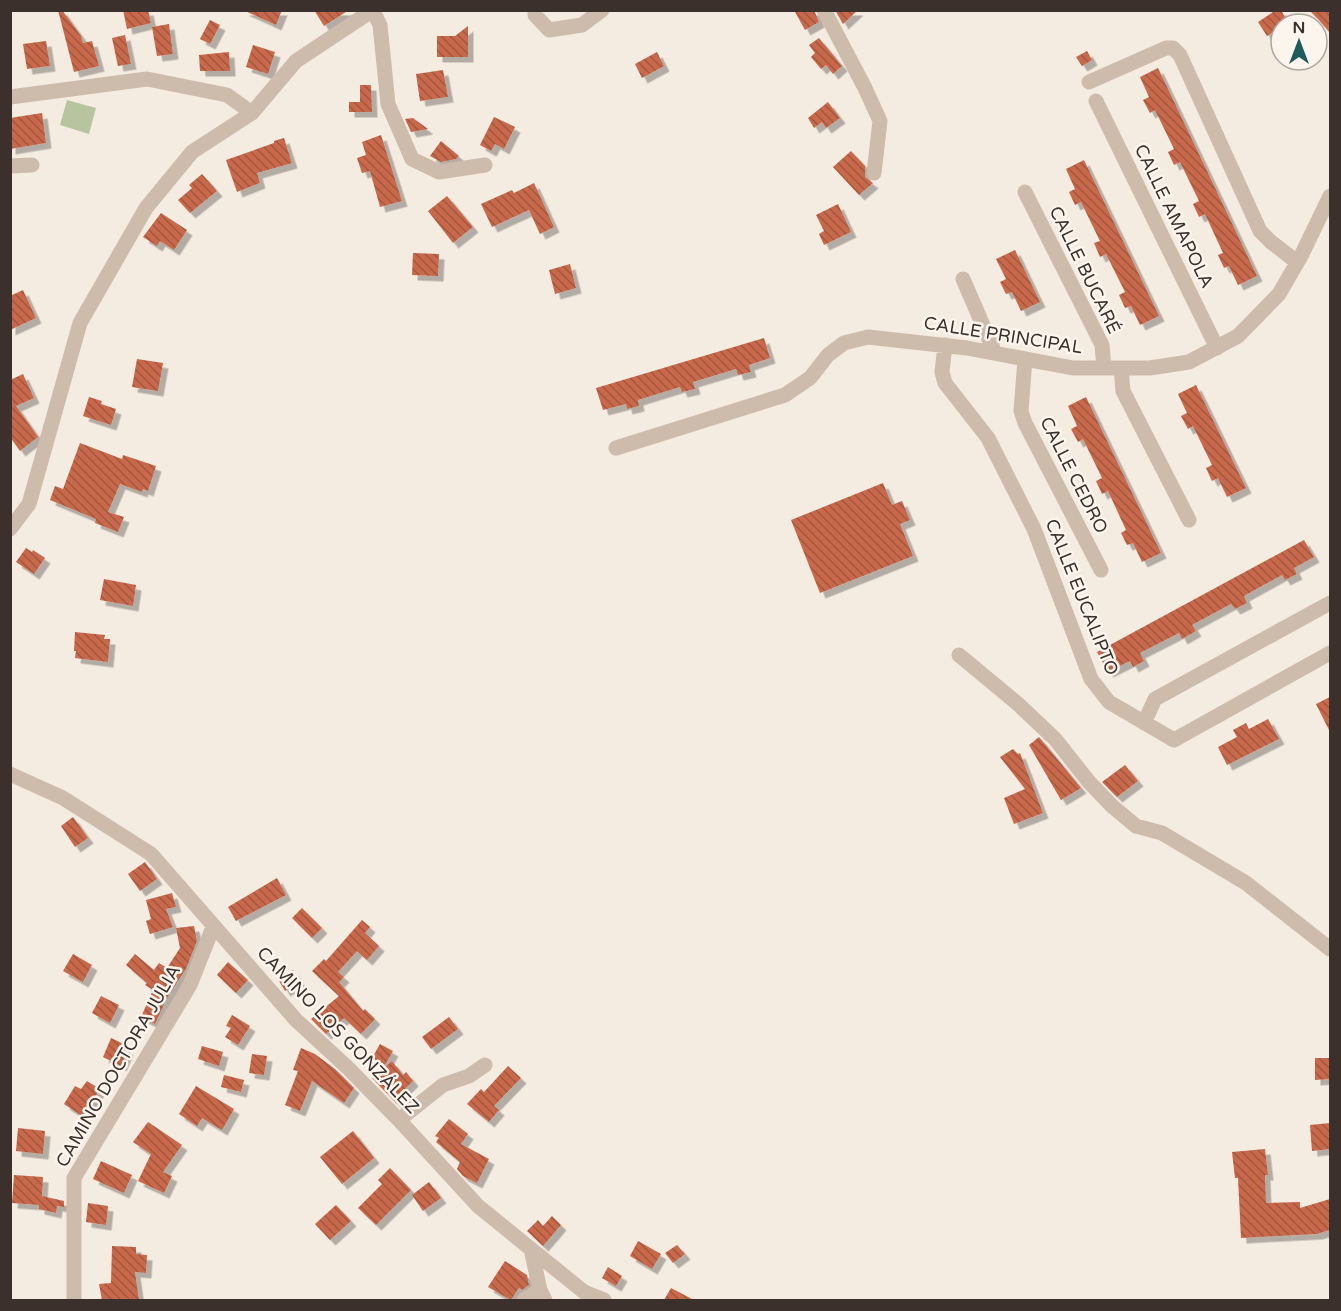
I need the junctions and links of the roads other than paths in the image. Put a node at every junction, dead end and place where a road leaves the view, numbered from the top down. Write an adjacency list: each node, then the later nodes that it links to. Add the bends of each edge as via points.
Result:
1 (535, 10): 2 (street, via 549,30 582,25)
2 (602, 10)
3 (824, 10): 12 (street, via 880,120)
4 (373, 11): 8 (street, via 296,61); 10 (street, via 380,25 388,104 412,159 439,172)
5 (1089, 82): 15 (street, via 1173,48 1180,55 1260,231)
6 (10, 97): 8 (street, via 147,79 227,95)
7 (1096, 101): 18 (street, CALLE AMAPOLA)
8 (252, 113): 25 (street, via 192,152 146,208 80,323 29,504)
9 (32, 165): 11 (street)
10 (485, 165)
11 (10, 166)
12 (874, 173)
13 (1025, 192): 21 (street, CALLE BUCARÉ, via 1102,345)
14 (1330, 196): 15 (street, CALLE PRINCIPAL)
15 (1297, 262): 18 (street, CALLE PRINCIPAL, via 1279,294 1238,336)
16 (963, 279): 19 (street)
17 (945, 345): 19 (street, CALLE PRINCIPAL); 23 (street, CALLE PRINCIPAL, via 868,337 844,343 810,378 785,395); 30 (street, CALLE EUCALIPTO, via 945,383 988,438 1034,528 1091,679 1109,702)
18 (1217, 348): 22 (street, CALLE PRINCIPAL, via 1189,362)
19 (995, 353): 20 (street, CALLE PRINCIPAL)
20 (1025, 359): 21 (street, CALLE PRINCIPAL, via 1073,368); 26 (street, CALLE CEDRO, via 1021,411 1025,423)
21 (1104, 368): 22 (street, CALLE PRINCIPAL)
22 (1121, 368): 24 (street, via 1123,391)
23 (616, 448)
24 (1189, 520)
25 (10, 529)
26 (1101, 570)
27 (1330, 603): 30 (street, via 1155,699)
28 (1330, 653): 30 (street, CALLE EUCALIPTO, via 1174,740)
29 (959, 655): 33 (street, via 1055,739 1089,782 1136,826 1162,833 1246,883)
30 (1144, 723)
31 (10, 774): 32 (street, CAMINO LOS GONZÁLEZ, via 63,798 151,854)
32 (213, 927): 35 (street, CAMINO LOS GONZÁLEZ, via 296,1020); 38 (street, CAMINO DOCTORA JULIA, via 190,985 74,1178)
33 (1330, 949)
34 (485, 1065): 35 (street, via 469,1076 443,1085)
35 (399, 1120): 36 (street, CAMINO LOS GONZÁLEZ, via 478,1206)
36 (531, 1249): 37 (street); 40 (street, CAMINO LOS GONZÁLEZ, via 584,1292)
37 (542, 1295): 39 (street)
38 (75, 1300)
39 (524, 1300)
40 (604, 1300)

